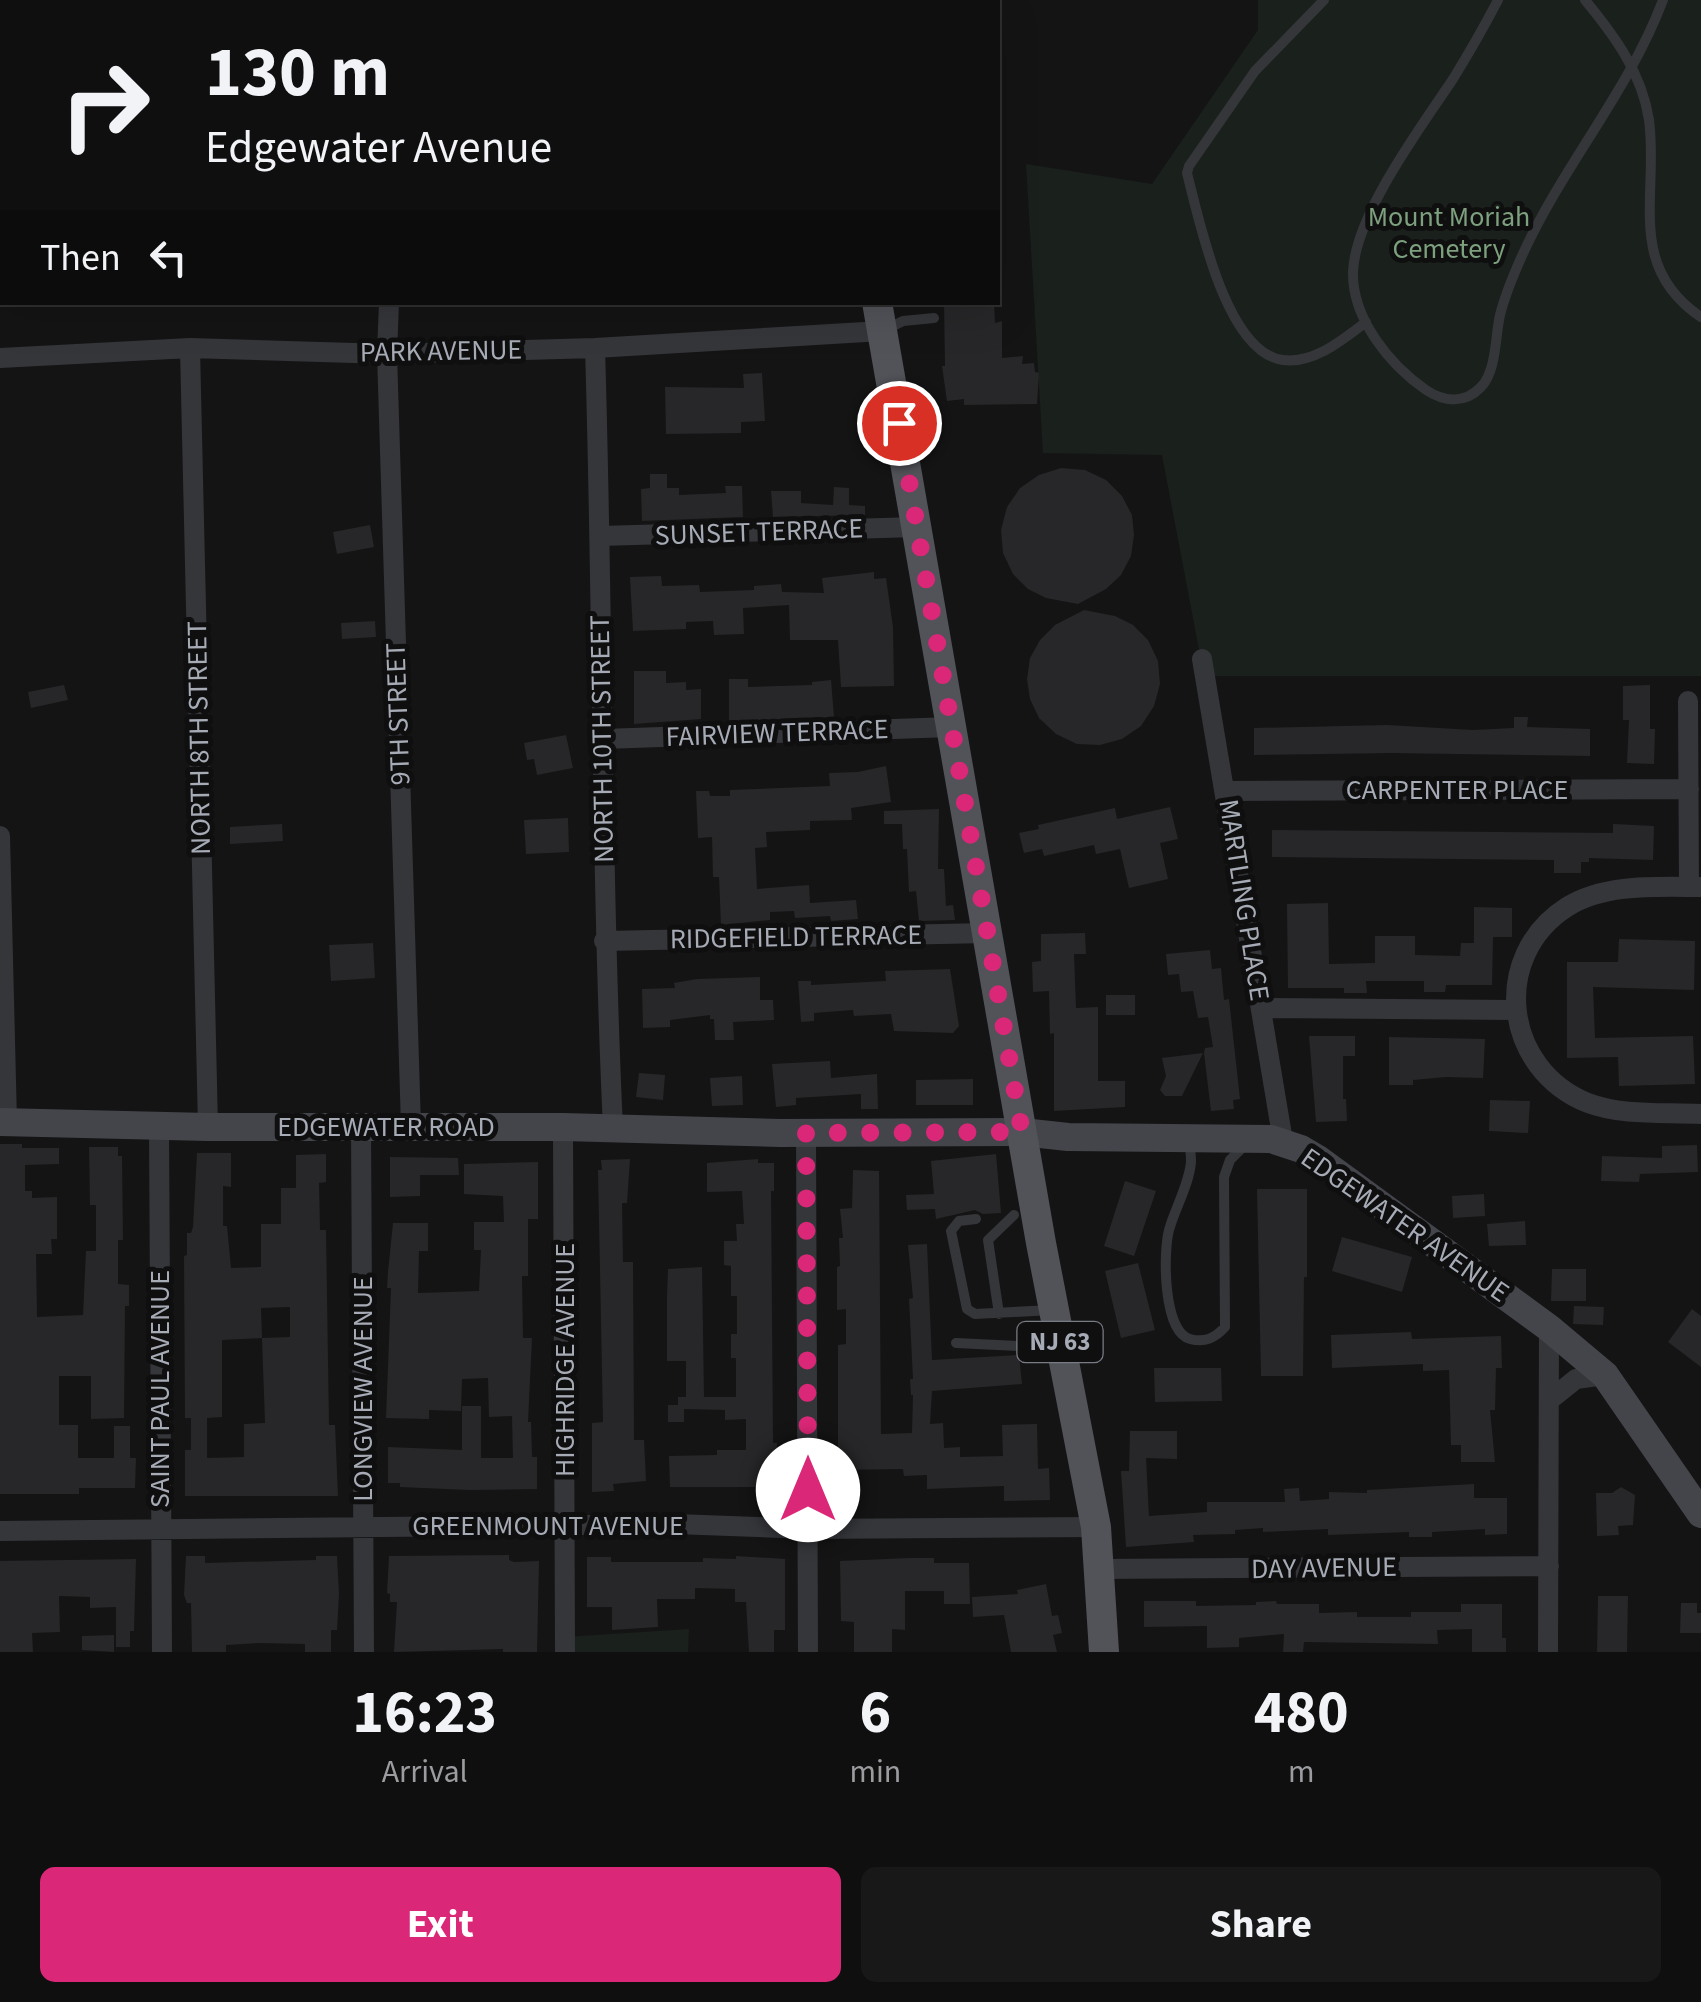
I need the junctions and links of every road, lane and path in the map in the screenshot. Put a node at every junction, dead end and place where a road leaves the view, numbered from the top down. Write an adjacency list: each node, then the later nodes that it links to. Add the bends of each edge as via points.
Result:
1 (1324, 0): 10 (lane, via 1254,72 1187,174 1220,284 1240,328 1262,353 1300,359)
2 (1498, 0): 10 (lane, via 1364,227 1353,271)
3 (1585, 0): 5 (lane, via 1618,39)
4 (1663, 0): 5 (lane)
5 (1632, 69): 7 (lane, via 1649,119 1653,250 1668,286); 10 (lane, via 1523,253 1482,386 1462,399 1436,396 1406,374)
6 (389, 305): 13 (street, 9TH STREET)
7 (1701, 316)
8 (880, 317): 9 (lane); 12 (street, PARK AVENUE); 15 (main road, NJ 63)
9 (934, 318)
10 (1366, 322)
11 (190, 348): 13 (street, PARK AVENUE); 14 (street, PARK AVENUE); 34 (street, NORTH 8TH STREET)
12 (595, 348): 13 (street, PARK AVENUE); 16 (street, NORTH 10TH STREET)
13 (386, 354): 33 (street, 9TH STREET)
14 (0, 358)
15 (918, 527): 16 (street, SUNSET TERRACE); 19 (main road, NJ 63)
16 (600, 536): 20 (street, NORTH 10TH STREET)
17 (1202, 659): 22 (street, MARTLING PLACE)
18 (1688, 700): 21 (street)
19 (952, 727): 20 (street, FAIRVIEW TERRACE); 25 (main road, NJ 63)
20 (602, 739): 26 (street, NORTH 10TH STREET)
21 (1688, 789): 22 (street, CARPENTER PLACE); 24 (street)
22 (1226, 790): 27 (street, MARTLING PLACE)
23 (0, 836): 30 (street)
24 (1695, 887): 28 (street, via 1623,889 1566,908 1535,939)
25 (988, 933): 26 (street, RIDGEFIELD TERRACE); 38 (main road, NJ 63)
26 (604, 942): 36 (street, NORTH 10TH STREET)
27 (1262, 1008): 28 (street); 42 (street, MARTLING PLACE)
28 (1514, 1010): 29 (street, via 1536,1063 1570,1094 1612,1109)
29 (1701, 1114)
30 (3, 1122): 31 (street, EDGEWATER ROAD)
31 (159, 1126): 34 (street, EDGEWATER ROAD); 55 (street, SAINT PAUL AVENUE)
32 (360, 1126): 33 (street, EDGEWATER ROAD); 34 (street, EDGEWATER ROAD); 57 (street, LONGVIEW AVENUE)
33 (411, 1126): 35 (street, EDGEWATER ROAD)
34 (208, 1127)
35 (564, 1128): 36 (street, EDGEWATER ROAD); 54 (street, HIGHRIDGE AVENUE)
36 (612, 1129): 37 (street, EDGEWATER ROAD)
37 (772, 1132): 39 (street, EDGEWATER AVENUE)
38 (1022, 1132): 39 (street, EDGEWATER AVENUE); 40 (street, EDGEWATER AVENUE); 43 (main road, NJ 63)
39 (806, 1133): 58 (street)
40 (1189, 1137): 41 (street, EDGEWATER AVENUE); 41 (lane, via 1191,1164 1165,1255 1171,1316 1183,1338 1196,1341 1210,1340 1224,1327 1224,1176)
41 (1251, 1139): 42 (street, EDGEWATER AVENUE)
42 (1283, 1142): 48 (street, EDGEWATER AVENUE, via 1318,1159)
43 (1025, 1214): 44 (lane); 46 (main road, NJ 63); 47 (lane, via 988,1240)
44 (993, 1216)
45 (976, 1218): 47 (lane, via 959,1220 951,1230 964,1301 975,1314)
46 (1054, 1310): 47 (lane); 50 (main road, NJ 63)
47 (999, 1314)
48 (1549, 1328): 51 (street, EDGEWATER AVENUE); 52 (street)
49 (956, 1344): 50 (lane)
50 (1061, 1348): 56 (main road, NJ 63)
51 (1605, 1375): 52 (street, via 1576,1379); 53 (street, EDGEWATER AVENUE)
52 (1551, 1400): 60 (street)
53 (1701, 1514)
54 (566, 1525): 57 (street, GREENMOUNT AVENUE); 58 (street, GREENMOUNT AVENUE); 64 (street, HIGHRIDGE AVENUE)
55 (161, 1527): 57 (street, GREENMOUNT AVENUE); 59 (street, GREENMOUNT AVENUE); 62 (street, SAINT PAUL AVENUE)
56 (1096, 1527): 58 (street, GREENMOUNT AVENUE); 61 (main road, NJ 63)
57 (364, 1528): 63 (street, LONGVIEW AVENUE)
58 (808, 1529): 65 (street)
59 (0, 1531)
60 (1549, 1566): 61 (street, DAY AVENUE); 67 (street)
61 (1099, 1570): 66 (main road, NJ 63)
62 (162, 1652)
63 (364, 1652)
64 (565, 1652)
65 (808, 1652)
66 (1104, 1652)
67 (1548, 1652)

